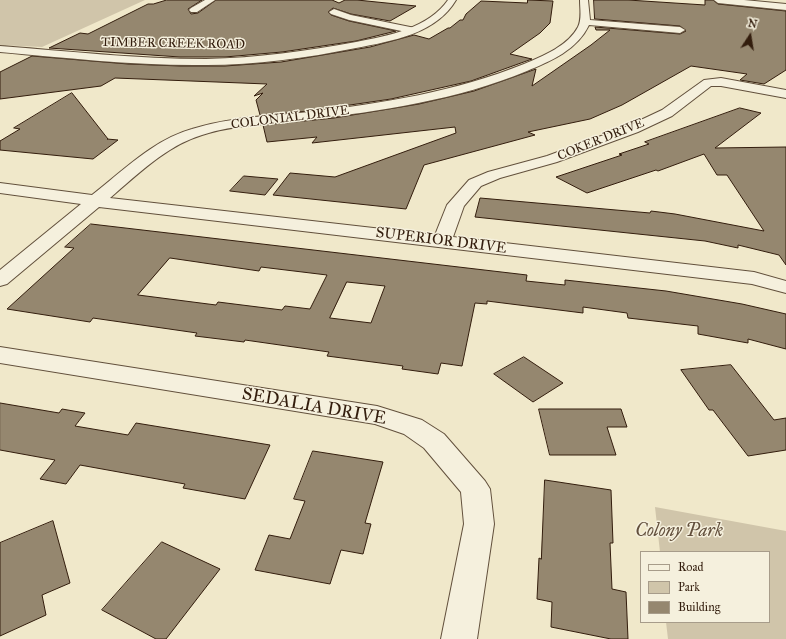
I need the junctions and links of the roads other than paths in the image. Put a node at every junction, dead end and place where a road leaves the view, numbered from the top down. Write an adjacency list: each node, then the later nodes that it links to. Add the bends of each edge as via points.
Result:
1 (211, 0): 6 (street)
2 (452, 0): 9 (street, TIMBER CREEK ROAD, via 442,14)
3 (584, 0): 8 (street)
4 (718, 0): 5 (street)
5 (786, 7)
6 (194, 10)
7 (334, 12): 9 (street)
8 (584, 22): 10 (street); 14 (street, COLONIAL DRIVE, via 584,26 574,39 541,61 515,73 445,94 365,108 231,124 192,133 149,157)
9 (411, 30): 11 (street, TIMBER CREEK ROAD, via 341,49 232,61 104,58)
10 (680, 30)
11 (0, 49)
12 (786, 94): 15 (street, COKER DRIVE, via 721,82 708,84 667,113 633,129 552,159 481,180 475,183 456,205)
13 (0, 188): 14 (street, SUPERIOR DRIVE)
14 (95, 201): 15 (street, SUPERIOR DRIVE); 16 (street, COLONIAL DRIVE)
15 (442, 241): 17 (street, SUPERIOR DRIVE, via 754,278)
16 (0, 280)
17 (786, 287)
18 (0, 356): 19 (street, SEDALIA DRIVE, via 377,415 413,427 434,441 475,489 479,524)
19 (460, 639)

